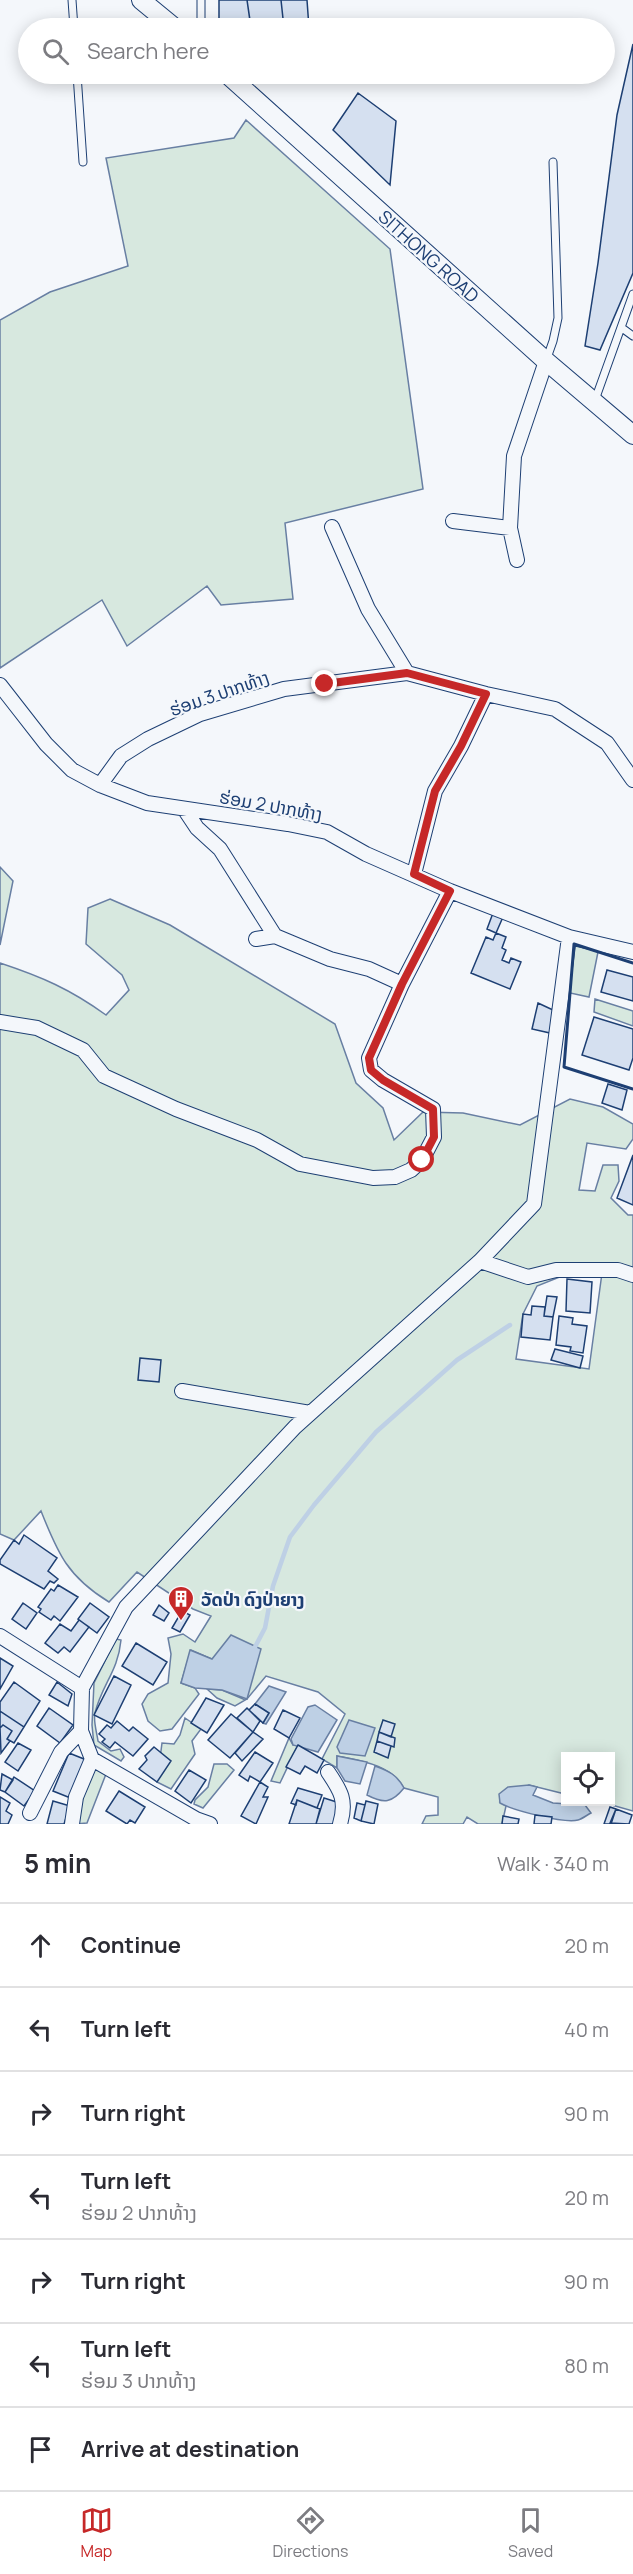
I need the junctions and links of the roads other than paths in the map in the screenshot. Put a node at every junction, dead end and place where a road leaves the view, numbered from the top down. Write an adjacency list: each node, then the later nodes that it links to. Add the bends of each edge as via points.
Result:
1 (72, 0): 4 (lane)
2 (141, 0): 5 (main road)
3 (201, 0): 6 (lane)
4 (73, 18)
5 (163, 18)
6 (201, 18)
7 (78, 84): 9 (lane)
8 (238, 84): 14 (main road, SITHONG ROAD)
9 (83, 162)
10 (552, 162): 14 (lane, via 558,318)
11 (633, 294): 12 (lane)
12 (622, 328): 13 (lane); 15 (lane)
13 (633, 336)
14 (546, 361): 15 (main road, SITHONG ROAD); 19 (street, via 514,456)
15 (594, 403): 16 (main road, SITHONG ROAD)
16 (633, 435)
17 (453, 521): 19 (street)
18 (332, 527): 21 (street, via 368,609)
19 (510, 528): 20 (street)
20 (517, 560)
21 (407, 673): 23 (street, ຮ່ອມ 3 ປາກທ້າງ); 25 (street, ຮ່ອມ 3 ປາກທ້າງ, via 284,689 200,714 121,756)
22 (0, 685): 25 (street, ຮ່ອມ 2 ປາກທ້າງ, via 72,770)
23 (486, 694): 24 (street, ຮ່ອມ 3 ປາກທ້າງ, via 555,709 607,743); 27 (street, via 435,791)
24 (633, 780)
25 (100, 785): 26 (street, ຮ່ອມ 2 ປາກທ້າງ, via 147,803)
26 (185, 810): 27 (street, ຮ່ອມ 2 ປາກທ້າງ, via 327,832); 29 (street, via 197,828 220,849)
27 (414, 874): 28 (street, ຮ່ອມ 2 ປາກທ້າງ)
28 (450, 891): 30 (street, ຮ່ອມ 2 ປາກທ້າງ); 33 (street)
29 (275, 936): 31 (street); 33 (street)
30 (569, 937): 32 (street, ຮ່ອມ 2 ປາກທ້າງ); 35 (street, via 534,1204)
31 (256, 939)
32 (633, 952)
33 (402, 984): 34 (street, via 369,1058 371,1070 433,1109 434,1137 422,1160 395,1177 373,1178 300,1164 258,1140 104,1076 83,1050 37,1028)
34 (0, 1022)
35 (480, 1262): 36 (street, via 528,1277 556,1270 618,1270); 38 (street)
36 (633, 1275)
37 (182, 1391): 38 (street)
38 (310, 1413): 40 (street, via 126,1607)
39 (0, 1636): 40 (street)
40 (82, 1688): 41 (street)
41 (81, 1731): 42 (street); 44 (street, via 61,1752)
42 (92, 1759): 45 (street, via 76,1797); 46 (street)
43 (328, 1772): 47 (street, via 345,1808)
44 (30, 1813)
45 (72, 1824)
46 (210, 1824)
47 (340, 1824)

